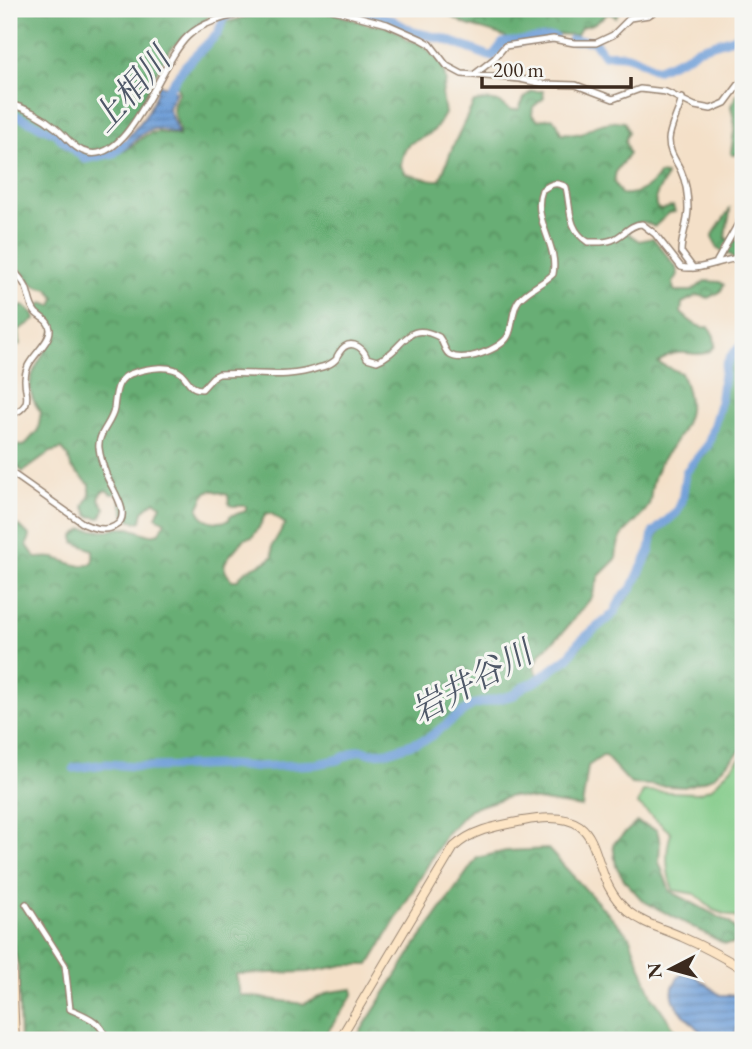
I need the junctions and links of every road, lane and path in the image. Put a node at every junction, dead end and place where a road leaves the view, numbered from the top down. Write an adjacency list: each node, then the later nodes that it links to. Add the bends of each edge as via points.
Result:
1 (261, 9): 7 (street, via 202,25 187,37 138,119 102,153 77,149 43,118)
2 (330, 9): 4 (street, via 393,26 429,44 453,71)
3 (658, 9): 4 (street, via 630,18 597,42 553,40 505,46)
4 (475, 74): 6 (street, via 576,85 613,99 640,89)
5 (743, 79): 6 (street, via 719,107 703,108)
6 (682, 99): 12 (street, via 669,141 687,193 681,252)
7 (9, 104)
8 (743, 215): 10 (street)
9 (743, 257): 10 (street)
10 (717, 261): 12 (street)
11 (9, 266): 13 (street, via 22,281 34,311 50,327 28,366 26,403)
12 (693, 268): 14 (street, via 681,267 642,224 607,242 588,242 574,229 566,187 551,184 542,190 539,206 554,256 553,274 518,301 512,327 499,346 458,358 445,350 439,337 417,331 395,352 377,361 367,358 363,348 348,345 328,365 295,375 219,374 202,389 193,388 169,368 126,376 118,383 113,414 99,444 122,511 122,519 111,528 84,524)
13 (9, 416)
14 (9, 471)
15 (26, 904): 19 (street, via 65,965 70,1009 98,1022)
16 (9, 953): 18 (street)
17 (743, 969): 20 (street, via 637,918 611,890 595,847 580,826 563,818 539,818 483,830 454,847)
18 (15, 1040)
19 (107, 1040)
20 (339, 1040)

